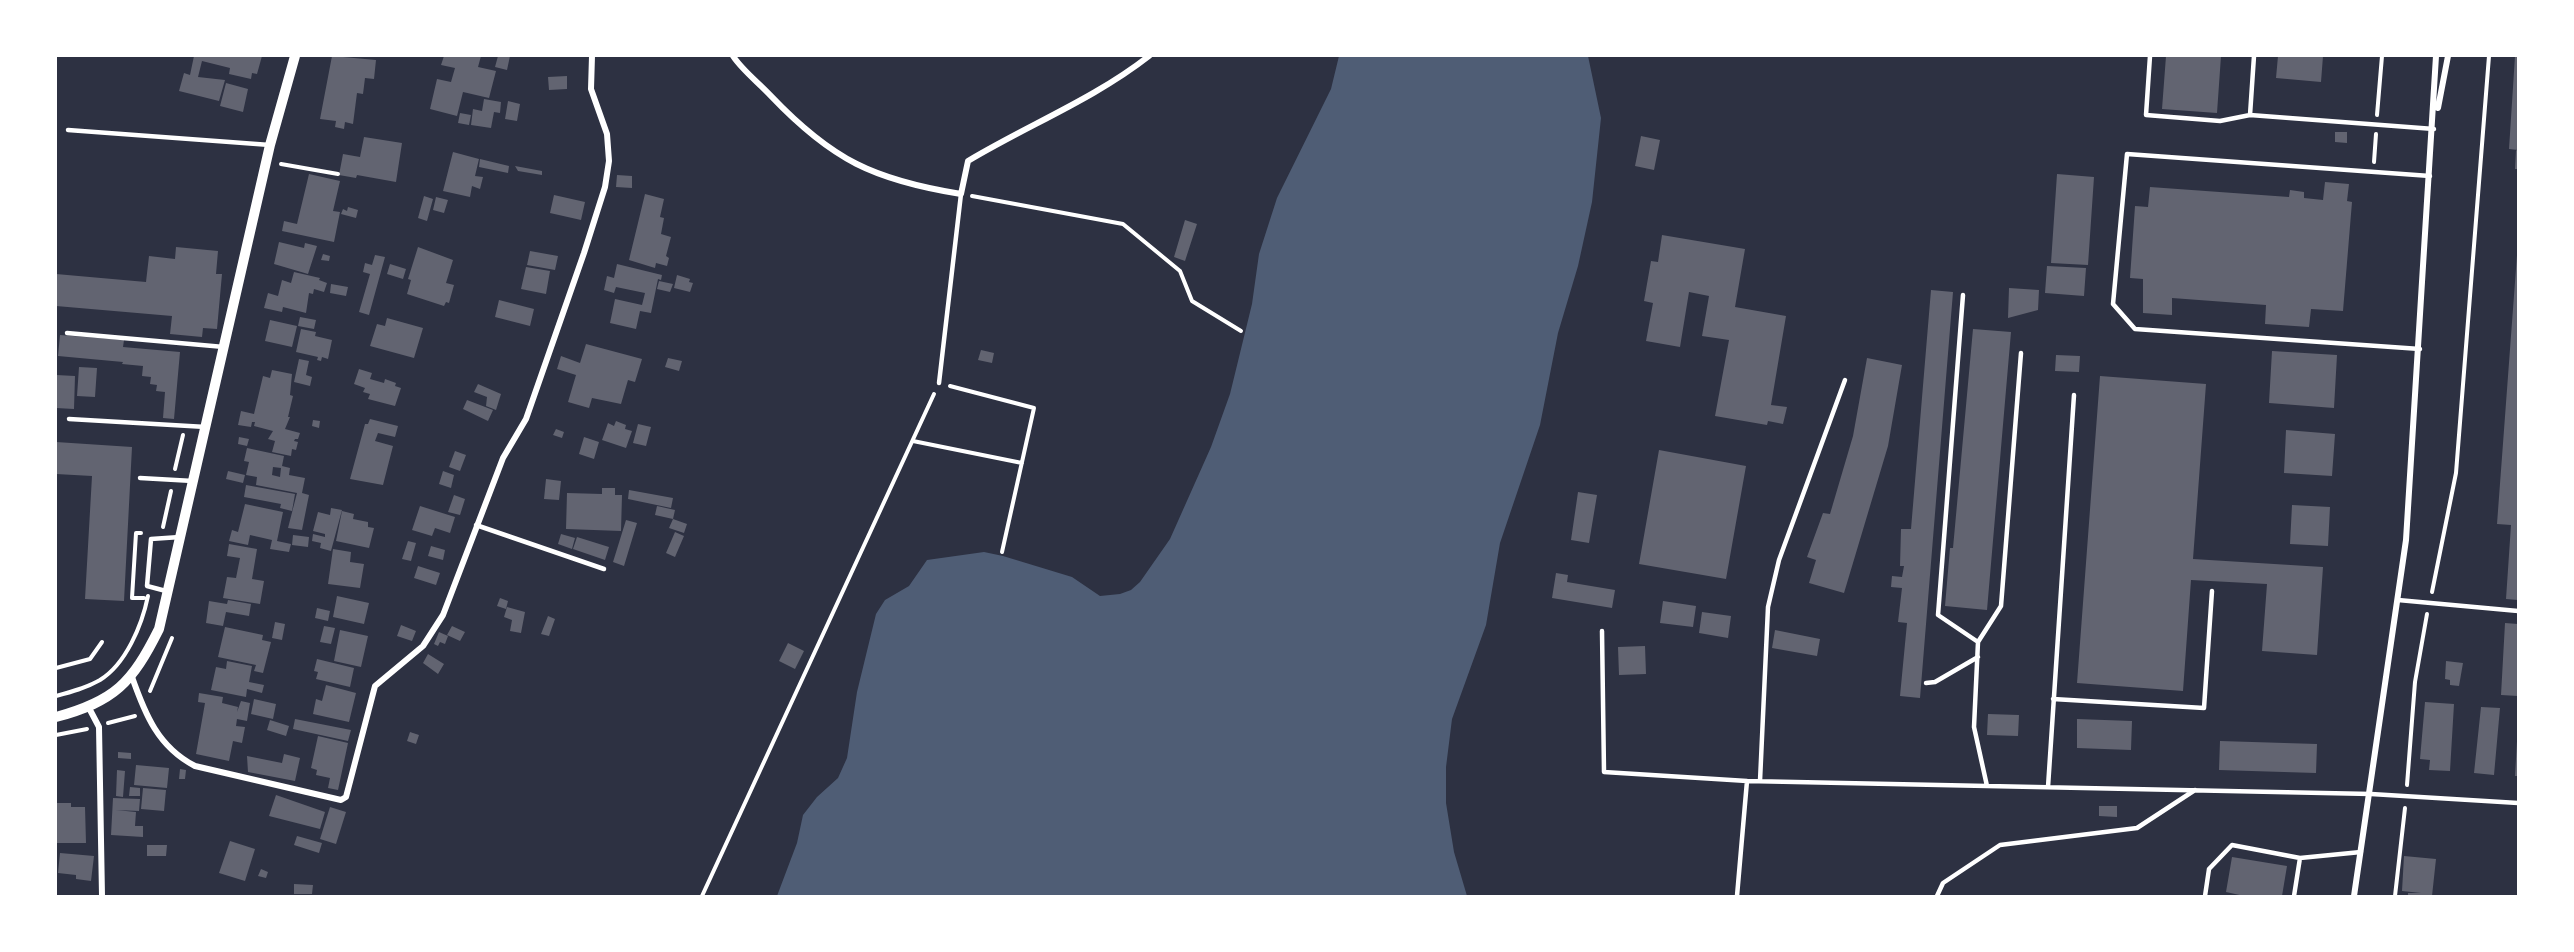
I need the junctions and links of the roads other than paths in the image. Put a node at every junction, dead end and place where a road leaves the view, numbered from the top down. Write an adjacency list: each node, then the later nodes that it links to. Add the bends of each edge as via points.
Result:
1 (295, 56): 12 (street)
2 (591, 56): 27 (street, via 591,89 609,146 605,187 526,418 503,458)
3 (733, 56): 14 (street, via 796,123 849,162 916,187)
4 (1149, 56): 14 (street, via 1084,99 1014,133 968,161)
5 (2150, 56): 9 (lane, via 2146,115 2220,121)
6 (2254, 56): 9 (lane)
7 (2436, 56): 10 (street)
8 (2448, 56): 10 (street)
9 (2250, 115): 10 (lane)
10 (2434, 129): 13 (street)
11 (68, 130): 12 (lane)
12 (270, 145): 17 (street)
13 (2430, 176): 18 (street); 18 (lane, via 2127,154 2113,304 2134,328)
14 (961, 194): 21 (lane)
15 (1963, 295): 35 (lane, via 1938,615)
16 (67, 333): 17 (lane)
17 (224, 347): 24 (street)
18 (2420, 349): 32 (street)
19 (2021, 353): 35 (lane, via 2001,606)
20 (1845, 380): 43 (lane, via 1779,560 1768,607)
21 (939, 383)
22 (2074, 395): 39 (lane)
23 (69, 419): 24 (lane)
24 (206, 427): 26 (street)
25 (140, 478): 26 (lane)
26 (193, 481): 28 (street)
27 (476, 525): 29 (lane); 37 (street, via 443,615 423,646 375,686 342,800 195,766 157,735)
28 (180, 537): 30 (street); 30 (lane, via 151,539 147,586)
29 (604, 569)
30 (167, 591): 37 (street, via 159,629)
31 (2212, 591): 39 (lane, via 2204,708)
32 (2398, 600): 33 (lane); 47 (street)
33 (2518, 611)
34 (1602, 631): 42 (lane, via 1604,772)
35 (1978, 642): 36 (lane)
36 (1977, 657): 38 (lane, via 1935,682); 44 (lane, via 1974,727)
37 (132, 677): 40 (street)
38 (1926, 683)
39 (2053, 699): 45 (lane)
40 (89, 708): 41 (street); 51 (street, via 99,727)
41 (56, 717)
42 (1747, 781): 43 (lane); 52 (lane)
43 (1760, 781): 44 (lane)
44 (1987, 786): 45 (lane)
45 (2048, 787): 46 (lane)
46 (2195, 790): 47 (lane); 53 (lane, via 2137,828 2000,845 1943,883)
47 (2371, 794): 48 (lane); 49 (street)
48 (2518, 803)
49 (2361, 852): 50 (lane); 56 (street)
50 (2300, 858): 54 (lane, via 2232,845 2210,869); 55 (lane)
51 (102, 897)
52 (1737, 897)
53 (1937, 897)
54 (2205, 897)
55 (2294, 897)
56 (2354, 897)

